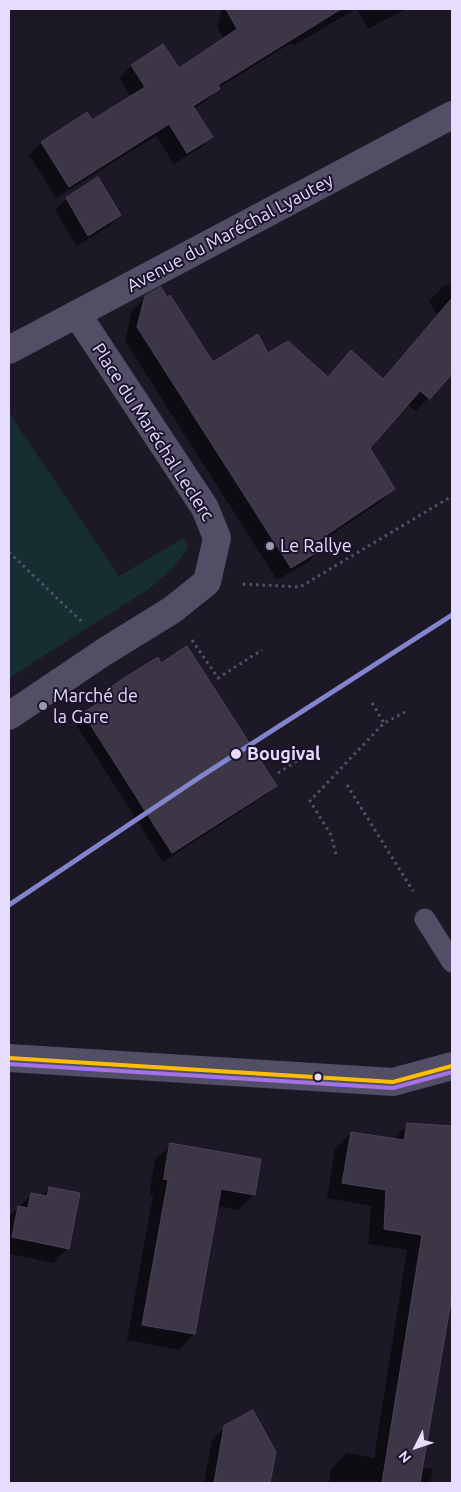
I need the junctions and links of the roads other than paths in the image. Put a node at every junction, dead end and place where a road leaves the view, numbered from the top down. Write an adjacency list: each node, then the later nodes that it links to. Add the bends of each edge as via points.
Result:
1 (452, 115): 2 (street, Avenue du Maréchal Lyautey)
2 (77, 314): 3 (street, Avenue du Maréchal Lyautey); 4 (street, Place du Maréchal Leclerc, via 208,513 218,538 207,582 172,610)
3 (9, 350)
4 (9, 716)
5 (425, 920): 6 (lane)
6 (452, 962)
7 (9, 1058): 8 (street, via 392,1082)
8 (452, 1066)

